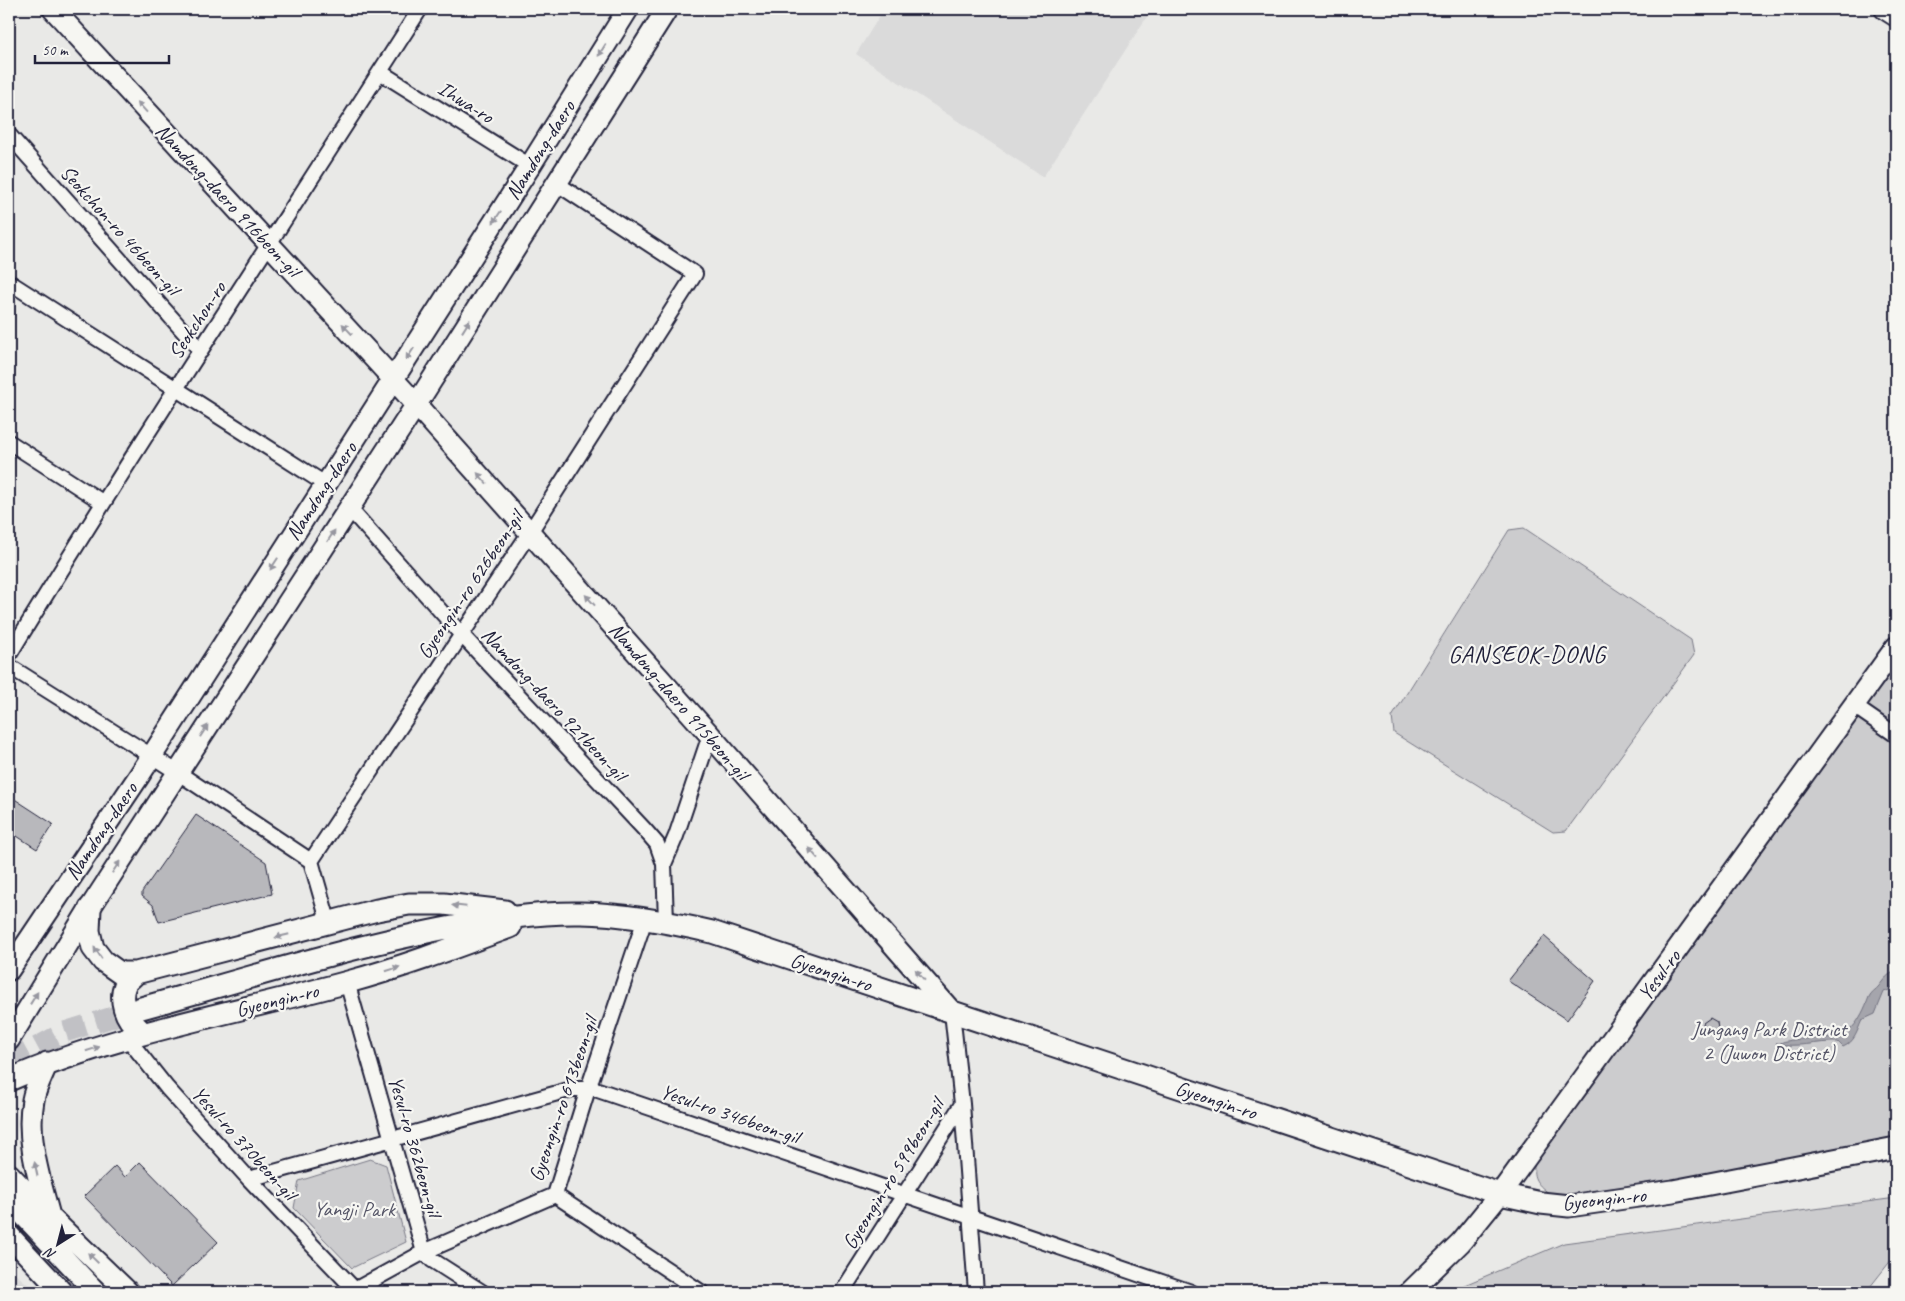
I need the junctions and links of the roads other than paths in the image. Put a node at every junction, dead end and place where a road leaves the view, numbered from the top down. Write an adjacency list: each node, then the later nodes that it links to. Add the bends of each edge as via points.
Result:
1 (52, 9): 11 (main road, Namdong-daero 916beon-gil, one-way to 1)
2 (420, 9): 7 (street, Seokchon-ro)
3 (628, 9): 9 (main road, Namdong-daero, one-way to 9)
4 (667, 9): 10 (main road)
5 (1885, 9): 6 (main road)
6 (1896, 16)
7 (380, 72): 9 (street, Ihwa-ro); 11 (street, Seokchon-ro)
8 (9, 135): 13 (street, Seokchon-ro 46beon-gil)
9 (530, 166): 15 (main road, Namdong-daero, one-way to 15)
10 (556, 183): 15 (main road, one-way to 10); 20 (street, Gyeongin-ro 626beon-gil, via 695,274)
11 (269, 246): 13 (street, Seokchon-ro); 15 (main road, Namdong-daero 916beon-gil, one-way to 11)
12 (9, 282): 14 (street)
13 (201, 351): 14 (street, Seokchon-ro)
14 (176, 389): 17 (street); 18 (street, Seokchon-ro)
15 (404, 392): 17 (main road, Namdong-daero); 19 (main road); 20 (main road, Namdong-daero 915beon-gil, one-way to 15)
16 (9, 442): 18 (street)
17 (325, 484): 28 (main road, Namdong-daero, one-way to 28)
18 (102, 502): 23 (street, Seokchon-ro)
19 (349, 508): 21 (street, Namdong-daero 921beon-gil); 29 (main road, one-way to 19)
20 (530, 532): 21 (street, Gyeongin-ro 626beon-gil); 26 (main road, Namdong-daero 915beon-gil, one-way to 20)
21 (462, 634): 30 (street, Gyeongin-ro 626beon-gil); 31 (street, Namdong-daero 921beon-gil, via 644,829 657,844)
22 (1896, 647): 25 (main road, Yesul-ro)
23 (9, 655)
24 (9, 666): 28 (street)
25 (1854, 706): 27 (street); 53 (main road, Yesul-ro)
26 (710, 735): 31 (street); 40 (main road, Namdong-daero 915beon-gil, one-way to 26)
27 (1896, 736)
28 (151, 756): 29 (street); 36 (main road, Namdong-daero)
29 (177, 772): 30 (street); 32 (main road, one-way to 29)
30 (311, 861): 35 (street)
31 (664, 864): 34 (street)
32 (90, 908): 37 (main road, one-way to 32, via 120,972 103,961 93,948 89,931); 43 (main road, one-way to 32)
33 (543, 915): 34 (main road, Gyeongin-ro, via 579,913); 35 (main road, Gyeongin-ro, one-way to 35, via 444,904 409,904); 38 (main road, Gyeongin-ro, one-way to 33, via 436,955); 39 (main road, Gyeongin-ro, via 474,923 379,942)
34 (656, 920): 40 (main road, Gyeongin-ro, via 712,932); 46 (street, Gyeongin-ro 613beon-gil)
35 (329, 924): 37 (main road, Gyeongin-ro, one-way to 37)
36 (9, 970)
37 (136, 973): 41 (main road, via 126,983 122,998 126,1014 135,1027)
38 (346, 982): 41 (main road, Gyeongin-ro); 48 (street, Yesul-ro 362beon-gil)
39 (138, 1008)
40 (952, 1012): 47 (street, Gyeongin-ro 599beon-gil); 53 (main road, Gyeongin-ro)
41 (150, 1032): 42 (main road, Gyeongin-ro)
42 (128, 1039): 44 (main road, Gyeongin-ro, one-way to 42); 51 (street, Yesul-ro 370beon-gil)
43 (9, 1040)
44 (46, 1063): 45 (main road, Gyeongin-ro); 56 (main road, one-way to 44, via 30,1131 33,1099)
45 (9, 1080)
46 (588, 1089): 48 (street, Yesul-ro 346beon-gil, via 572,1089); 52 (street, Yesul-ro 346beon-gil, via 596,1089); 54 (street, Gyeongin-ro 613beon-gil)
47 (962, 1104): 52 (street, Gyeongin-ro 599beon-gil); 57 (street)
48 (393, 1139): 51 (street, Yesul-ro 346beon-gil); 59 (street, Yesul-ro 362beon-gil)
49 (1896, 1148): 53 (main road, Gyeongin-ro, via 1673,1191 1569,1206)
50 (9, 1174): 56 (main road)
51 (249, 1180): 60 (street, Yesul-ro 370beon-gil)
52 (905, 1194): 57 (street, Yesul-ro 346beon-gil); 66 (street, Gyeongin-ro 599beon-gil)
53 (1500, 1194): 69 (main road, Yesul-ro, via 1461,1242)
54 (555, 1195): 59 (street, Gyeongin-ro 613beon-gil); 65 (street)
55 (9, 1200): 62 (main road)
56 (48, 1216): 63 (main road, one-way to 56)
57 (970, 1216): 67 (street); 68 (street, Yesul-ro 346beon-gil)
58 (9, 1235): 61 (main road)
59 (424, 1252): 60 (street, Gyeongin-ro 613beon-gil); 64 (street)
60 (354, 1291)
61 (62, 1292)
62 (96, 1292)
63 (128, 1292)
64 (482, 1292)
65 (701, 1292)
66 (842, 1292)
67 (976, 1292)
68 (1192, 1292)
69 (1410, 1292)

